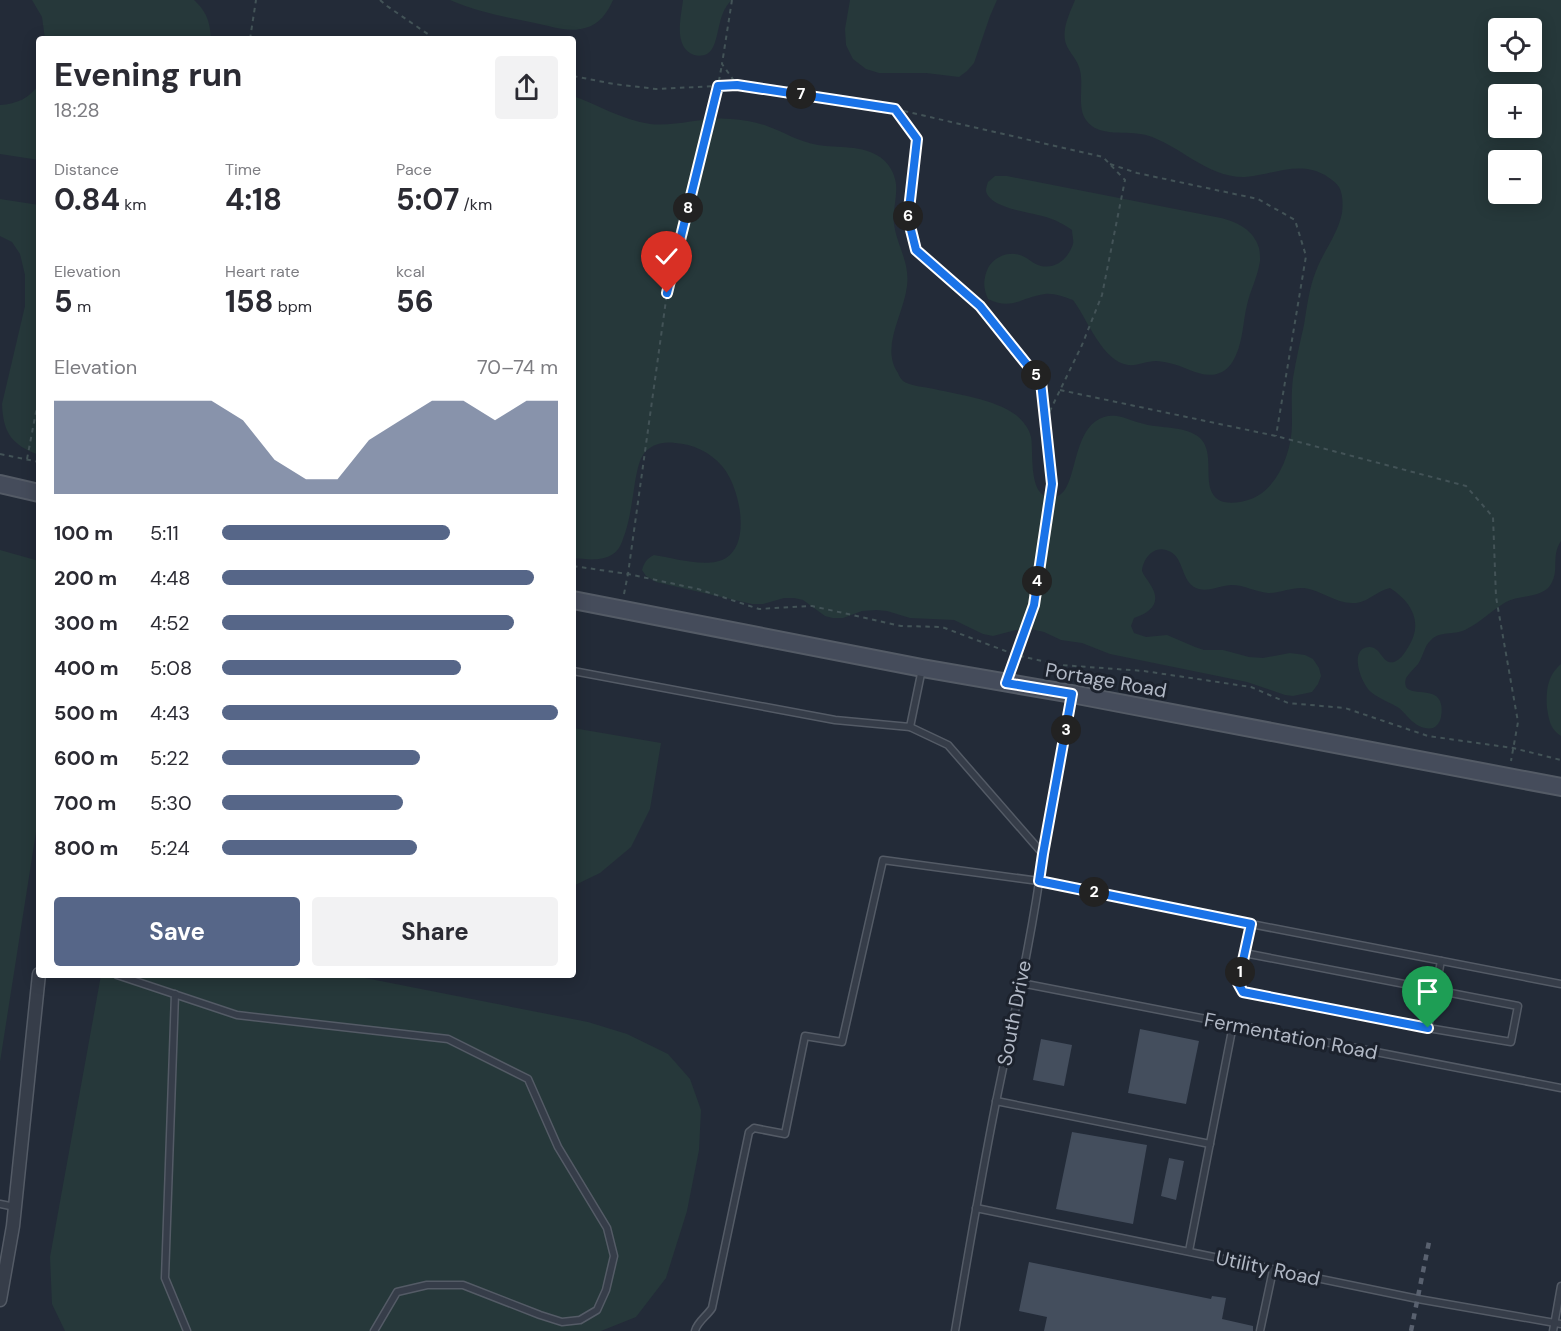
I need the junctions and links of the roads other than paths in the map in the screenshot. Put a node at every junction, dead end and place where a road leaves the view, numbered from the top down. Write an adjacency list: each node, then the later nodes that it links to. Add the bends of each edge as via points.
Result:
1 (0, 484): 2 (main road)
2 (36, 491)
3 (576, 601): 4 (main road, Portage Road)
4 (922, 668): 6 (main road, Portage Road); 7 (lane)
5 (576, 672): 7 (lane, via 835,720)
6 (1072, 694): 8 (main road, Portage Road); 9 (lane, South Drive)
7 (910, 727): 9 (lane, via 948,745)
8 (1561, 787)
9 (1043, 854): 10 (lane, South Drive)
10 (1039, 881): 11 (lane); 16 (lane, South Drive); 35 (lane, via 883,860 842,1042 805,1036 785,1134 754,1128 748,1132 712,1308)
11 (1251, 924): 12 (lane); 13 (lane)
12 (1244, 953): 18 (lane); 21 (lane, via 1238,983 1243,992)
13 (1441, 961): 17 (lane); 18 (lane)
14 (39, 978): 26 (street)
15 (126, 978): 19 (lane)
16 (1021, 983): 20 (lane, Fermentation Road); 23 (lane, South Drive)
17 (1561, 984)
18 (1435, 991): 21 (lane); 21 (lane, via 1518,1006 1511,1042)
19 (175, 994): 33 (lane, via 165,1278); 34 (lane, via 237,1015 448,1039 528,1079 558,1147 607,1228 614,1257 597,1310 580,1320 562,1322 463,1285 427,1285 397,1292)
20 (1233, 1025): 22 (lane, Fermentation Road); 24 (lane)
21 (1428, 1028)
22 (1561, 1088)
23 (996, 1101): 24 (lane); 27 (lane, South Drive)
24 (1210, 1144): 28 (lane)
25 (0, 1204): 26 (lane)
26 (15, 1207): 31 (street)
27 (975, 1208): 28 (lane, Utility Road); 36 (lane, South Drive)
28 (1189, 1251): 29 (lane, Utility Road)
29 (1273, 1270): 32 (lane, Utility Road); 37 (lane)
30 (1561, 1286): 32 (lane)
31 (0, 1300)
32 (1558, 1324): 38 (lane)
33 (187, 1331)
34 (374, 1331)
35 (695, 1331)
36 (955, 1331)
37 (1260, 1331)
38 (1553, 1331)

